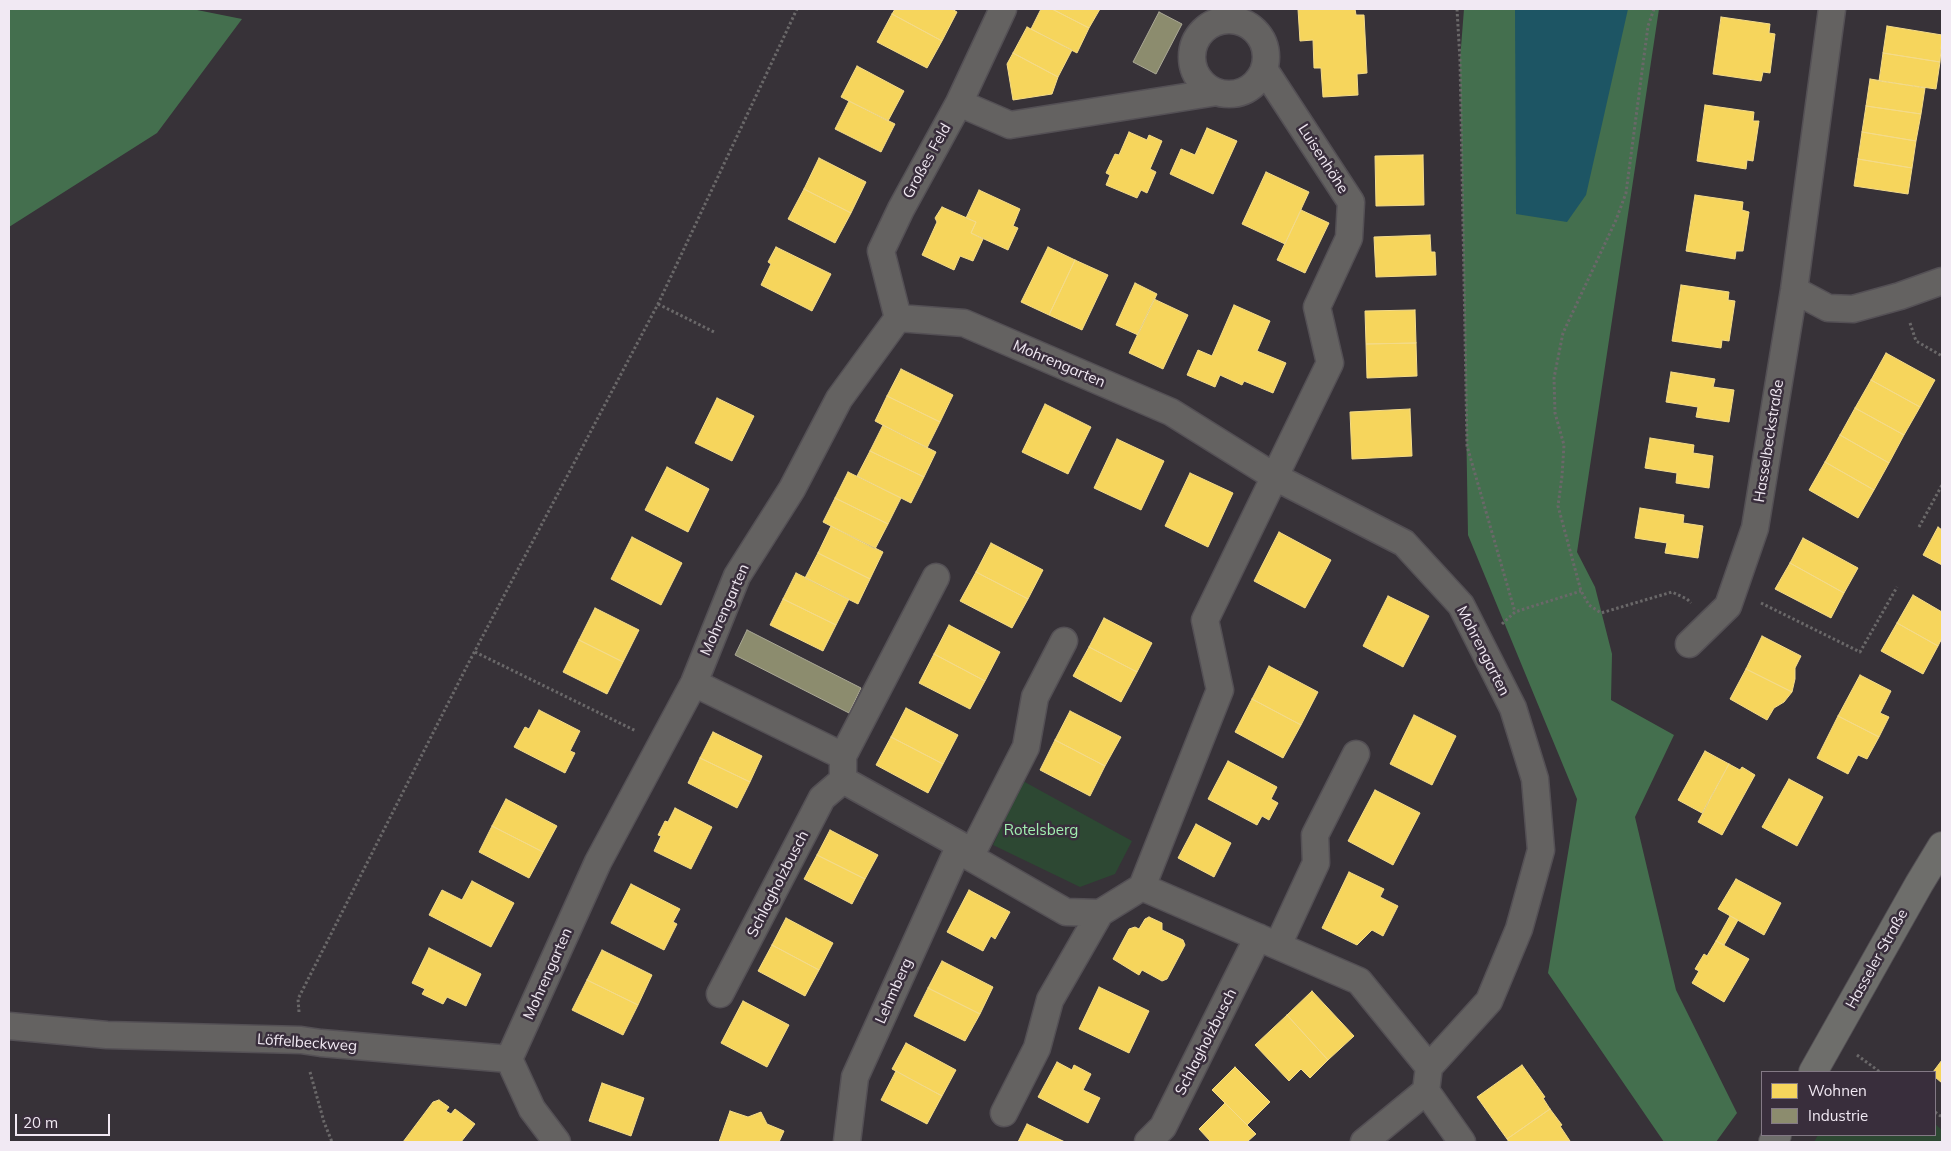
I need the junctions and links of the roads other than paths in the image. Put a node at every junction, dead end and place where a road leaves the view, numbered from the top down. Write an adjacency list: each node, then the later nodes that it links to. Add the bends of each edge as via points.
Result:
1 (1003, 9): 6 (street, Großes Feld)
2 (1832, 9): 8 (street, Hasselbeckstraße)
3 (1239, 15): 4 (street, via 1262,40 1266,54); 5 (street, via 1212,23 1193,45 1191,59 1195,73 1204,85)
4 (1264, 69): 5 (street, via 1257,81 1245,90 1231,94); 10 (street, Luisenhöhe, via 1351,202 1349,238 1317,307 1330,363)
5 (1217, 92): 6 (street, via 1010,125)
6 (959, 103): 9 (street, Großes Feld, via 881,251)
7 (1942, 281): 8 (street, via 1853,309 1828,308)
8 (1794, 290): 13 (street, Hasselbeckstraße, via 1755,528 1728,606)
9 (898, 318): 10 (street, Mohrengarten, via 964,323 1171,412); 14 (street, Mohrengarten, via 839,400 792,489 737,576)
10 (1275, 476): 19 (street, via 1205,620 1220,690); 26 (street, Mohrengarten, via 1404,543 1461,605 1513,708 1535,779 1541,850 1519,929 1489,1001)
11 (936, 576): 16 (street, Schlagholzbusch)
12 (1064, 641): 18 (street, via 1035,697 1026,747)
13 (1689, 644)
14 (694, 682): 16 (street); 24 (street, Mohrengarten, via 598,862)
15 (1356, 754): 21 (street, Schlagholzbusch, via 1316,836 1316,863)
16 (843, 768): 18 (street); 22 (street, Schlagholzbusch, via 822,798)
17 (1942, 846): 25 (main road, Hasseler Straße)
18 (965, 851): 20 (street, via 1066,912); 29 (street, Lehmberg, via 856,1077)
19 (1142, 887): 20 (street); 21 (street)
20 (1100, 913): 27 (street, via 1050,1000 1037,1048)
21 (1268, 941): 26 (street, via 1360,981); 30 (street, Schlagholzbusch, via 1163,1127)
22 (720, 994)
23 (9, 1026): 24 (street, Löffelbeckweg, via 107,1035 301,1040)
24 (509, 1059): 28 (street, via 532,1109)
25 (1814, 1071)
26 (1428, 1079): 31 (street, Mohrengarten); 32 (street)
27 (1004, 1113)
28 (557, 1142)
29 (847, 1142)
30 (1148, 1142)
31 (1364, 1142)
32 (1462, 1142)

